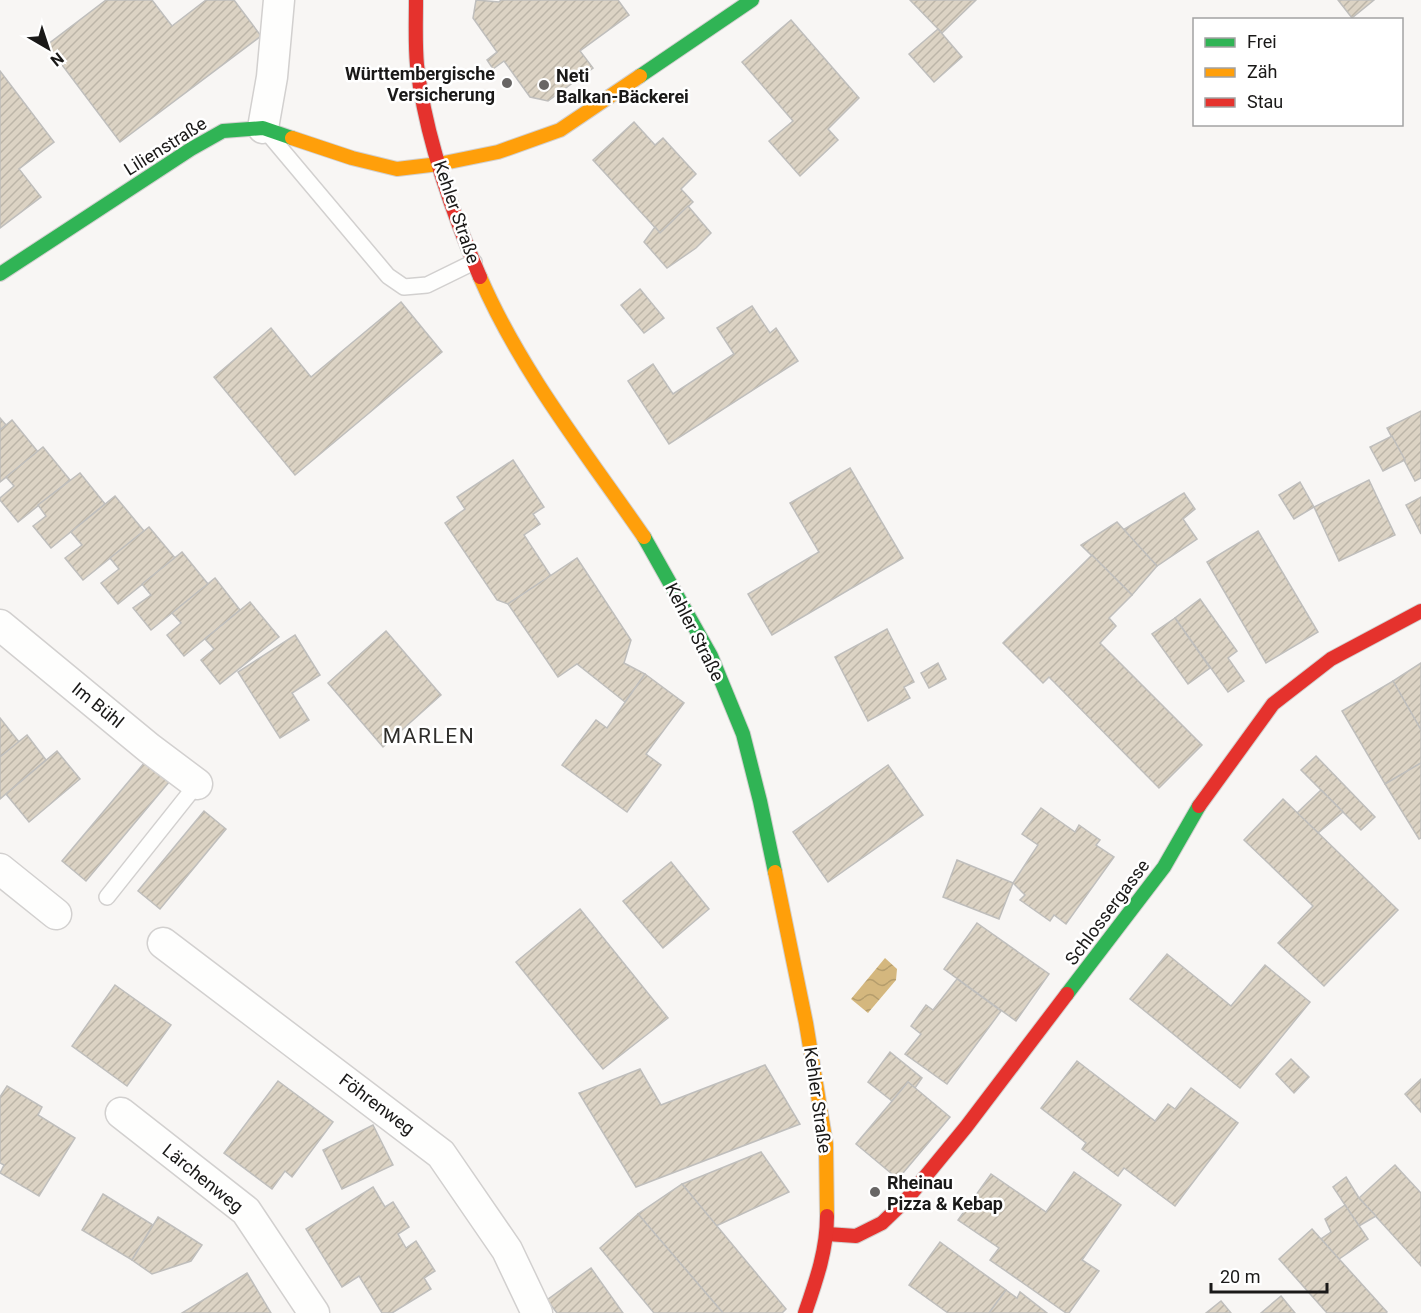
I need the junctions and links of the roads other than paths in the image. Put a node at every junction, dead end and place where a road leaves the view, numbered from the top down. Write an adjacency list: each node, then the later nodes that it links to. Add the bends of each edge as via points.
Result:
1 (279, 0): 4 (street)
2 (416, 0): 5 (street, Kehler Straße, via 417,64)
3 (752, 0): 5 (street, Lilienstraße, via 560,130 498,152)
4 (263, 128): 5 (street, Lilienstraße, via 396,169); 6 (lane, via 388,276 404,287 427,285); 7 (street, Lilienstraße, via 224,130)
5 (439, 164): 6 (street, Kehler Straße)
6 (474, 262): 16 (street, Kehler Straße, via 503,322 553,406 648,543 711,656 743,734 806,1023 826,1144)
7 (0, 274)
8 (1421, 611): 16 (street, Schlossergasse, via 1331,658 1273,704 1205,796 1164,867 906,1200 882,1223 856,1236)
9 (0, 625): 10 (street, Im Bühl)
10 (197, 784): 12 (lane)
11 (0, 868): 13 (street)
12 (107, 897)
13 (56, 914)
14 (163, 943): 18 (street, Föhrenweg, via 441,1154 507,1250)
15 (122, 1113): 17 (street, Lärchenweg, via 246,1211)
16 (827, 1234): 19 (street, Kehler Straße)
17 (314, 1313)
18 (537, 1313)
19 (805, 1313)

